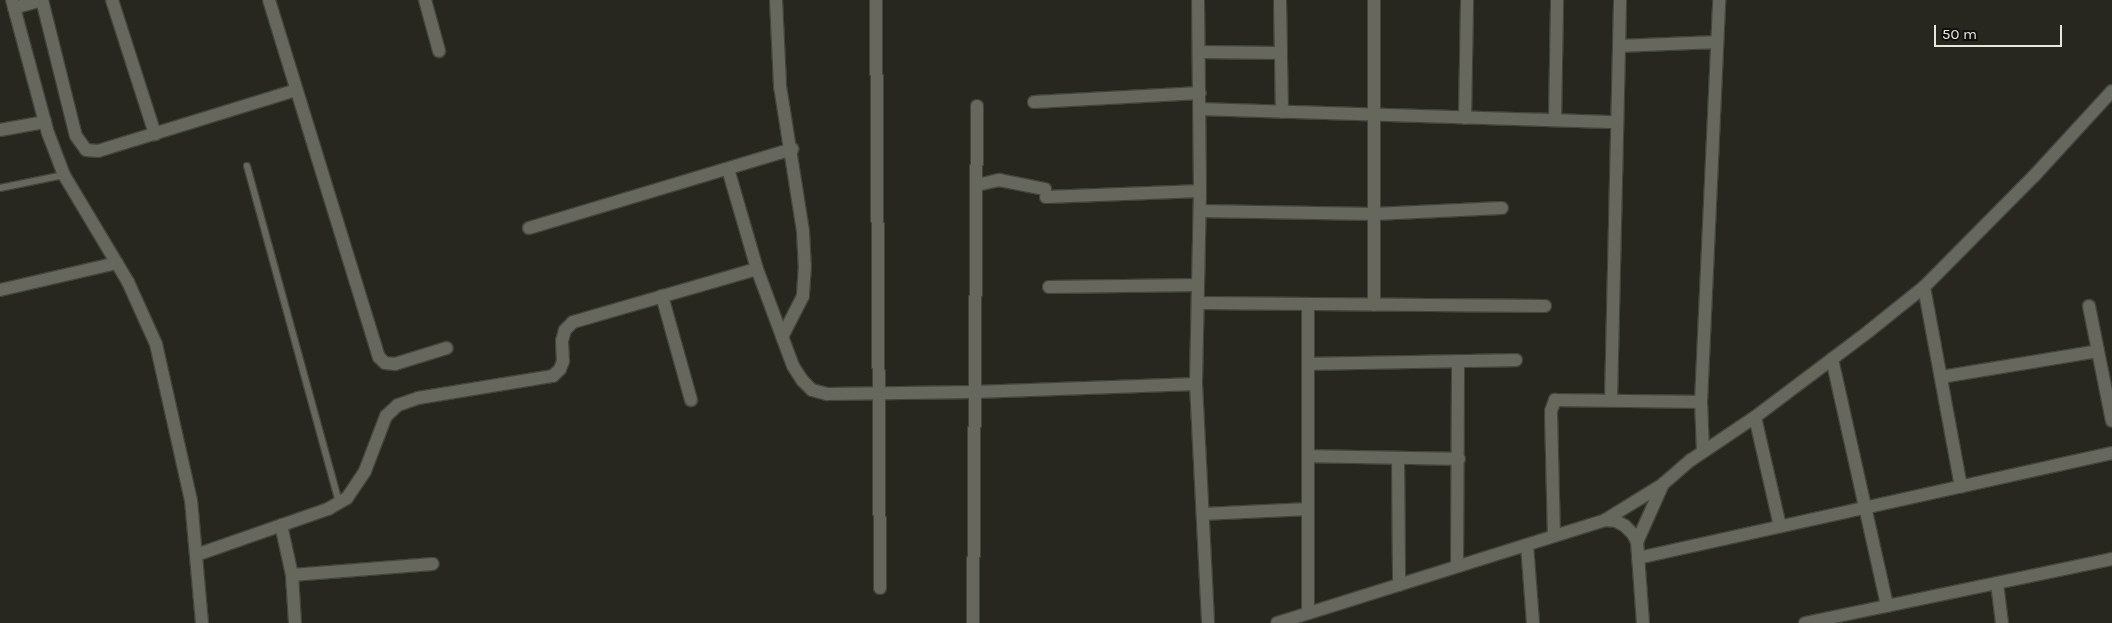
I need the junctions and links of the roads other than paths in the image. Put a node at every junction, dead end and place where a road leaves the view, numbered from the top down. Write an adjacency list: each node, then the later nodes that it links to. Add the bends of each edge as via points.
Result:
1 (42, 0): 14 (street); 33 (street, via 76,136 86,150 98,152)
2 (112, 0): 33 (street)
3 (269, 0): 20 (street)
4 (425, 0): 17 (street)
5 (776, 0): 34 (street, via 780,86)
6 (876, 0): 67 (street)
7 (1198, 0): 18 (street)
8 (1280, 0): 19 (street)
9 (1374, 0): 27 (street)
10 (1467, 0): 28 (street)
11 (1557, 0): 29 (street)
12 (1620, 0): 16 (street)
13 (1719, 0): 15 (street)
14 (13, 4): 30 (street)
15 (1717, 42): 16 (street); 70 (street)
16 (1619, 46): 31 (street)
17 (439, 51)
18 (1199, 52): 19 (street); 22 (street)
19 (1281, 53): 26 (street)
20 (296, 90): 33 (street); 58 (street, via 379,357 385,363 395,364)
21 (2112, 91): 49 (street, via 2035,175)
22 (1200, 93): 23 (street); 25 (street)
23 (1034, 102)
24 (977, 106): 38 (street)
25 (1199, 109): 26 (street); 40 (street)
26 (1282, 112): 27 (street)
27 (1374, 116): 28 (street); 43 (street)
28 (1466, 118): 29 (street)
29 (1555, 120): 31 (street)
30 (45, 122): 32 (street); 37 (street)
31 (1617, 122): 69 (street)
32 (0, 130)
33 (155, 134)
34 (792, 149): 36 (street); 57 (street, via 805,272 803,296)
35 (247, 166): 80 (lane)
36 (728, 169): 44 (street); 46 (street)
37 (64, 175): 39 (lane); 45 (street)
38 (977, 185): 40 (street, via 1000,180 1046,193); 66 (street)
39 (0, 188)
40 (1200, 191): 42 (street)
41 (1502, 208): 43 (street)
42 (1200, 211): 43 (street); 47 (street)
43 (1374, 214): 54 (street)
44 (528, 228)
45 (117, 263): 50 (street); 90 (street, via 156,344 191,500)
46 (757, 269): 51 (street); 57 (street)
47 (1198, 285): 48 (street); 52 (street)
48 (1050, 287)
49 (1924, 287): 60 (street); 64 (street)
50 (0, 290)
51 (662, 296): 68 (street); 80 (street, via 573,322 565,330 563,361 553,376 418,398 398,405 386,416 366,471 347,498)
52 (1198, 303): 53 (street); 65 (street)
53 (1308, 304): 54 (street); 63 (street)
54 (1374, 304): 55 (street)
55 (1545, 306)
56 (2089, 306): 59 (street)
57 (782, 337): 67 (street, via 793,366 812,390 827,394)
58 (447, 348)
59 (2098, 351): 64 (street); 72 (street)
60 (1832, 359): 71 (street); 81 (street)
61 (1516, 360): 62 (street)
62 (1458, 362): 63 (street); 77 (street)
63 (1308, 364): 75 (street)
64 (1941, 377): 79 (street)
65 (1196, 384): 66 (street); 83 (street)
66 (975, 392): 67 (street); 103 (street)
67 (878, 393): 98 (street)
68 (691, 400)
69 (1611, 400): 70 (street); 87 (street, via 1564,399 1555,400 1552,405)
70 (1702, 402): 73 (street)
71 (1755, 417): 73 (street); 86 (street)
72 (2112, 421)
73 (1703, 451): 78 (street)
74 (2112, 454): 79 (street)
75 (1308, 456): 76 (street); 82 (street)
76 (1398, 458): 77 (street); 97 (street)
77 (1459, 459): 94 (street)
78 (1663, 484): 84 (street); 88 (street)
79 (1961, 487): 81 (street)
80 (339, 502): 85 (street)
81 (1865, 508): 86 (street); 99 (street)
82 (1308, 509): 83 (street); 100 (street)
83 (1202, 514): 104 (street)
84 (1605, 520): 87 (street); 88 (street, via 1625,526)
85 (281, 525): 90 (street); 95 (street)
86 (1780, 526): 91 (street)
87 (1554, 536): 89 (street)
88 (1637, 542): 91 (street)
89 (1527, 544): 94 (street); 106 (street)
90 (196, 555): 101 (street)
91 (1638, 558): 107 (street)
92 (2112, 559): 96 (street)
93 (432, 564): 95 (street)
94 (1457, 566): 97 (street)
95 (292, 576): 102 (street)
96 (1997, 583): 99 (street); 109 (street)
97 (1399, 585): 100 (street)
98 (880, 588)
99 (1887, 606): 108 (street)
100 (1308, 613): 105 (street)
101 (202, 623)
102 (295, 623)
103 (973, 623)
104 (1208, 623)
105 (1277, 623)
106 (1533, 623)
107 (1643, 623)
108 (1805, 623)
109 (2002, 623)

